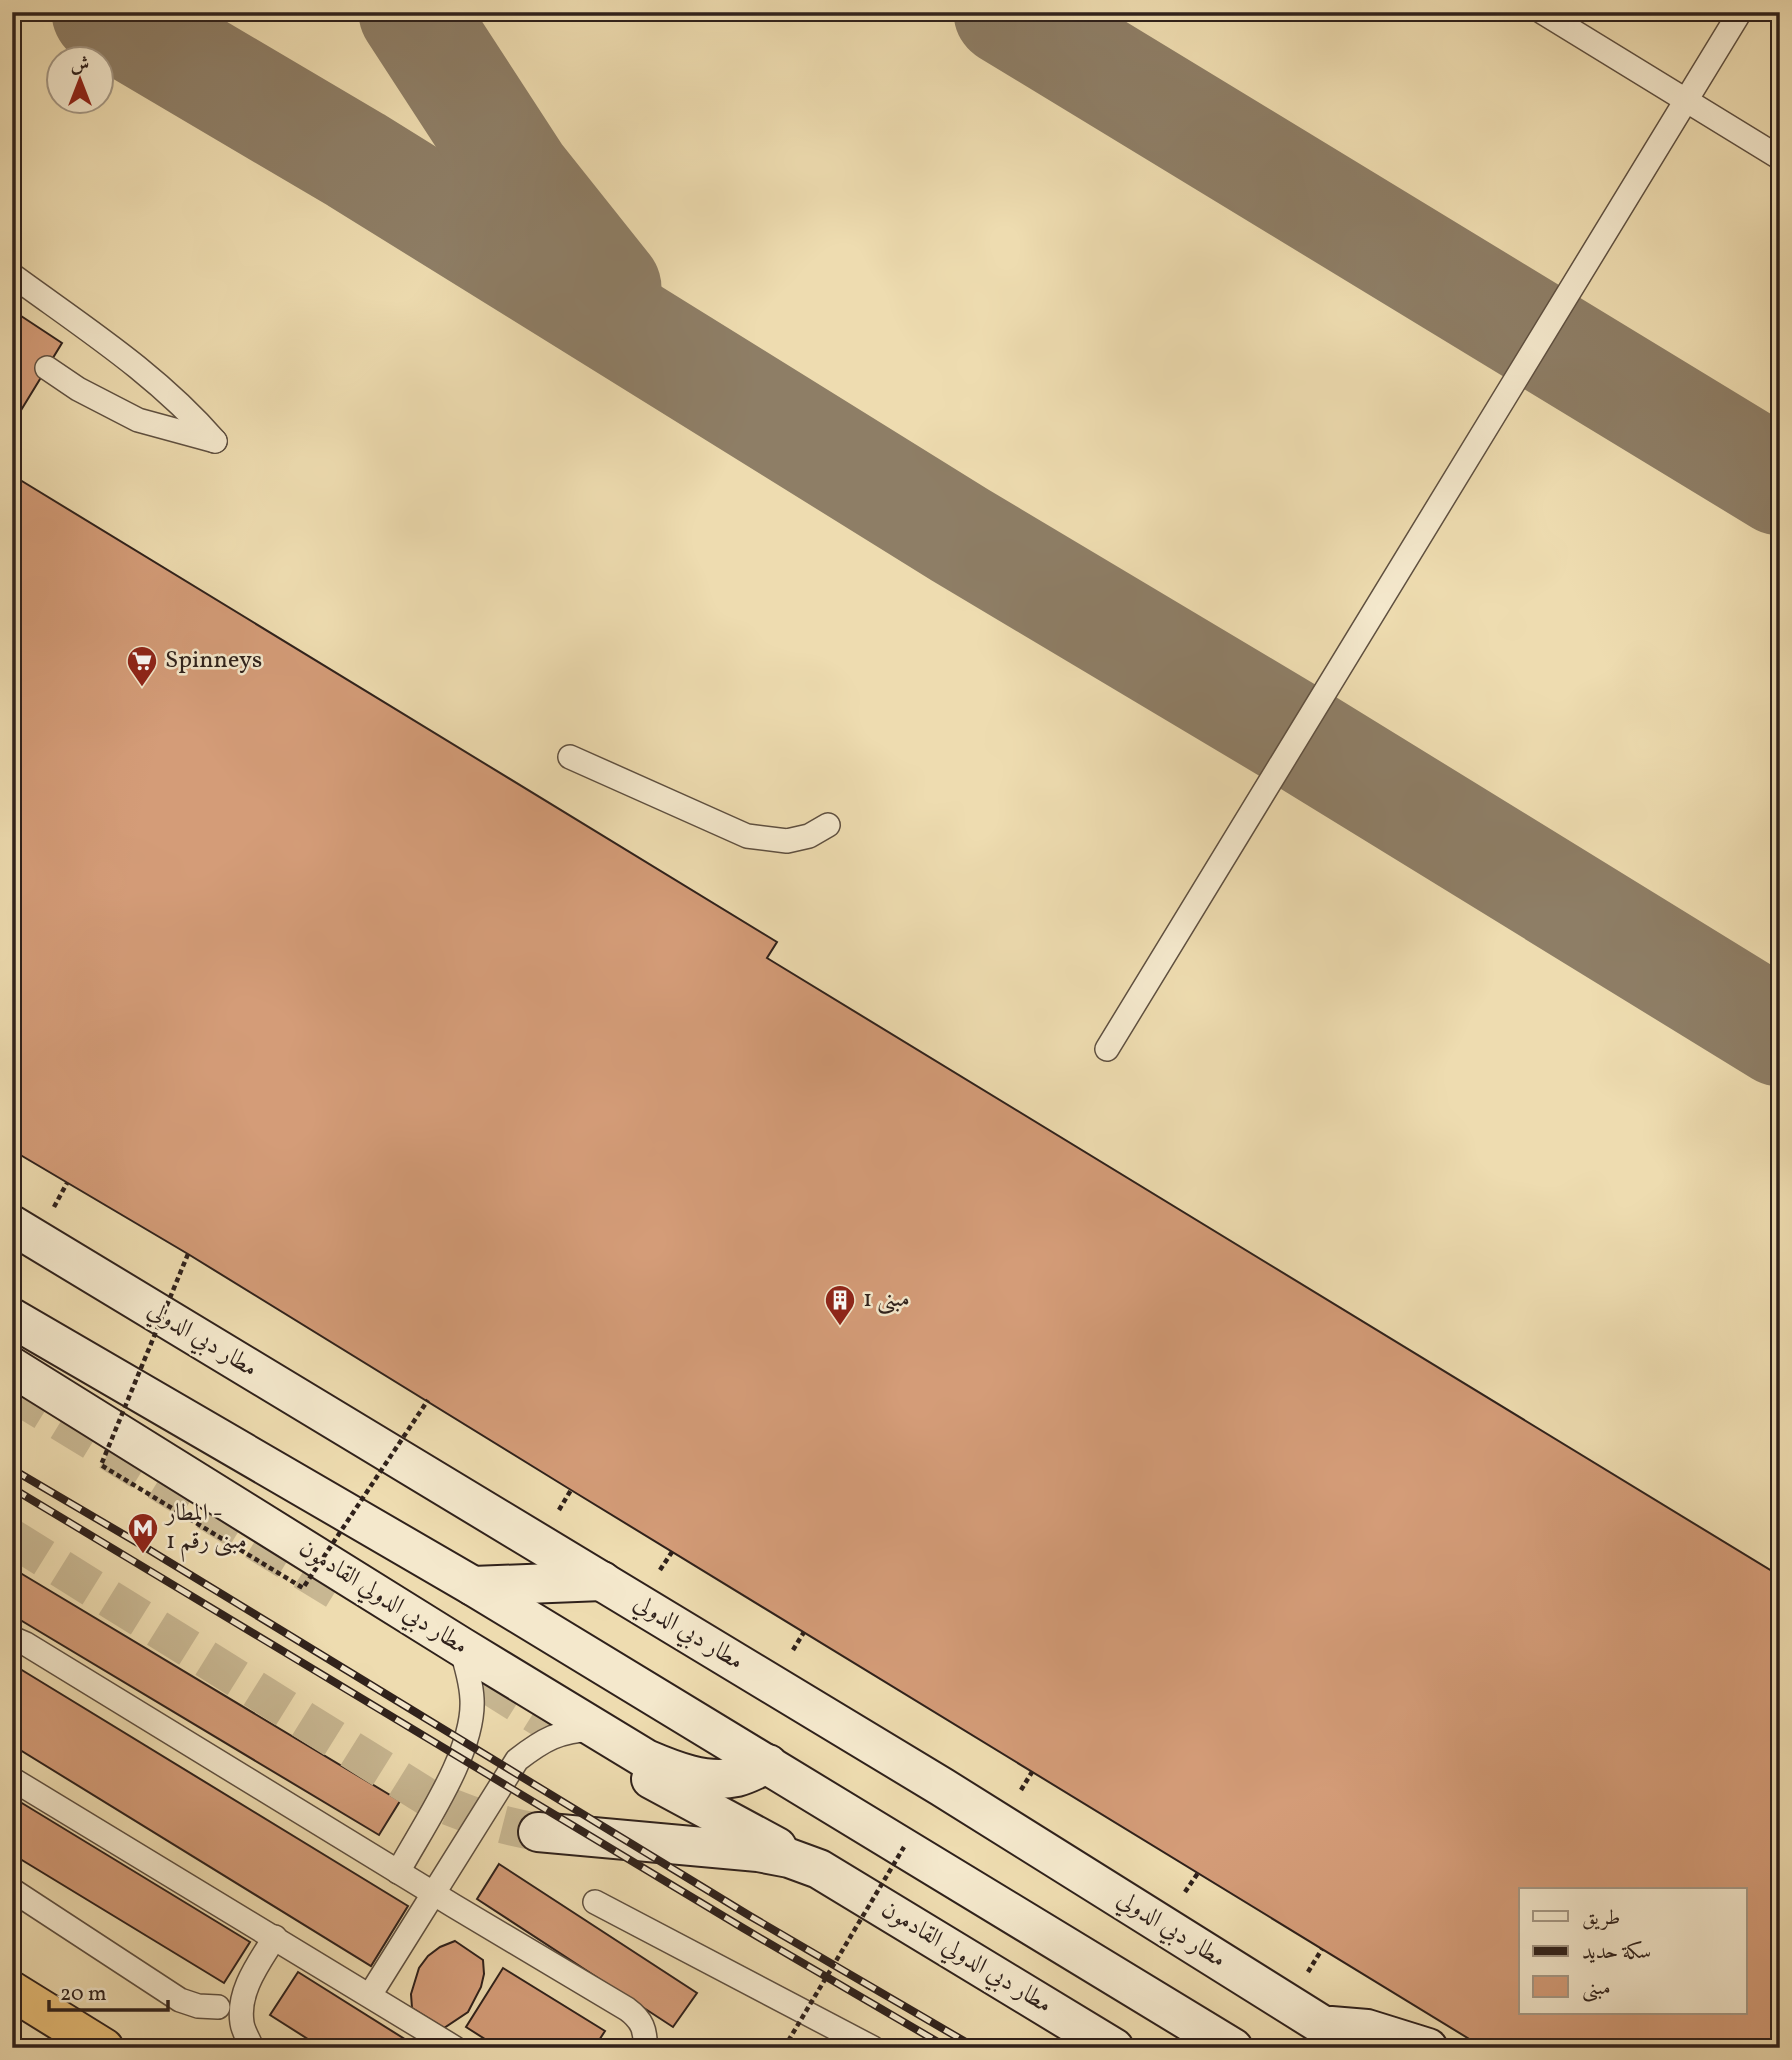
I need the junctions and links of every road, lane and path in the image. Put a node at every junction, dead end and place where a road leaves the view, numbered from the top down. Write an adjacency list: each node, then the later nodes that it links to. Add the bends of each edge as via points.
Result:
1 (1542, 12): 3 (lane)
2 (1740, 12): 3 (lane)
3 (1687, 101): 4 (lane); 9 (lane)
4 (1780, 158)
5 (12, 275): 6 (lane, via 160,383 215,441 138,420 94,399)
6 (47, 368)
7 (570, 757): 8 (lane, via 747,836 788,841)
8 (828, 825)
9 (1107, 1049)
10 (66, 1183): 11 (path)
11 (52, 1210)
12 (12, 1226): 18 (main road, مطار دبي الدولي)
13 (188, 1254): 16 (path, bridge, via 101,1465 303,1588)
14 (12, 1318): 17 (main road)
15 (12, 1367): 20 (main road, مطار دبي الدولي القادمون)
16 (428, 1400)
17 (462, 1580): 18 (main road); 22 (main road)
18 (602, 1581): 35 (main road, مطار دبي الدولي)
19 (12, 1638): 27 (lane)
20 (460, 1646): 21 (main road, مطار دبي الدولي القادمون); 27 (lane, via 469,1673 470,1730 462,1757)
21 (585, 1733): 22 (main road, مطار دبي الدولي القادمون, via 674,1772 705,1778 736,1777); 26 (main road, مطار دبي الدولي القادمون); 29 (lane, via 567,1730 540,1741 517,1760)
22 (768, 1765): 25 (main road)
23 (12, 1779): 31 (lane)
24 (538, 1832): 26 (main road, مطار دبي الدولي القادمون, via 758,1852)
25 (904, 1847): 40 (path, bridge); 43 (main road)
26 (819, 1869): 42 (main road, مطار دبي الدولي القادمون)
27 (398, 1872): 29 (lane)
28 (12, 1890): 34 (lane, via 180,2000)
29 (434, 1894): 33 (lane); 39 (lane, via 627,2009 643,2025)
30 (595, 1902): 41 (lane)
31 (275, 1937): 33 (lane); 37 (lane, via 242,1998 242,2024)
32 (12, 1991): 36 (highway)
33 (370, 1995): 38 (lane)
34 (218, 2007)
35 (1323, 2025): 44 (main road, مطار دبي الدولي); 45 (main road, via 1367,2029)
36 (104, 2048)
37 (252, 2048)
38 (455, 2048)
39 (645, 2048)
40 (784, 2048)
41 (873, 2048)
42 (1114, 2048)
43 (1233, 2048)
44 (1359, 2048)
45 (1428, 2048)

